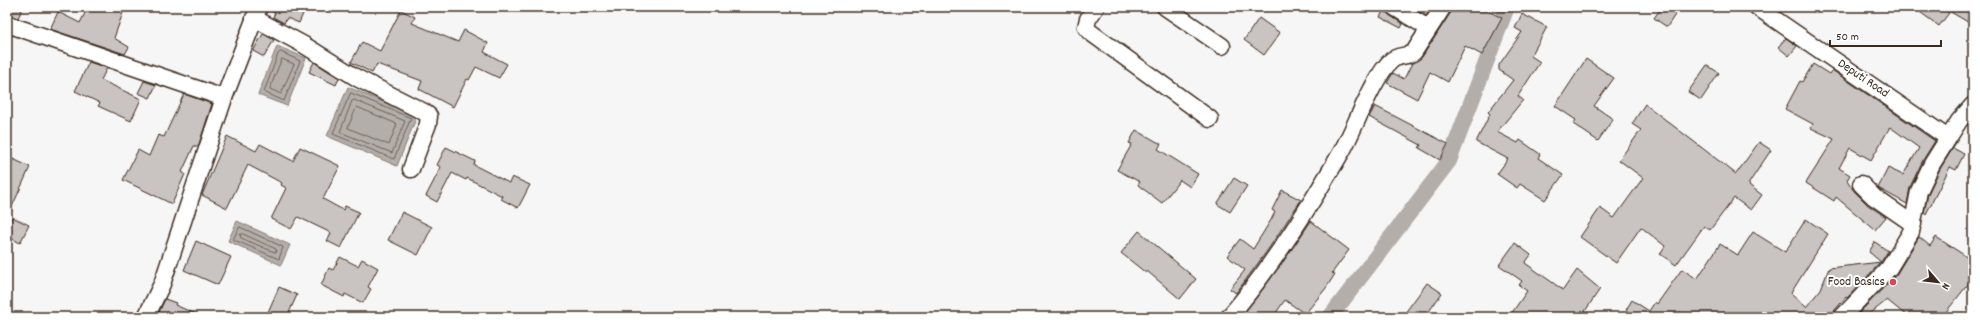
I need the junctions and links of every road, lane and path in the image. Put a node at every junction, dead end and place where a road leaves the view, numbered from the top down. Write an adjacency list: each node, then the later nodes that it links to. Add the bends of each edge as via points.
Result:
1 (1096, 7): 12 (street, via 1086,27 1090,32)
2 (1164, 7): 9 (street)
3 (1394, 7): 8 (street)
4 (1442, 7): 8 (street)
5 (1757, 7): 13 (street, Deputi Road)
6 (257, 13): 10 (street); 14 (street, via 357,78 428,116 428,124)
7 (7, 24): 10 (street)
8 (1428, 28): 18 (street, via 1414,52 1397,57 1388,64 1313,201 1259,282)
9 (1222, 46)
10 (224, 98): 17 (street, via 162,284)
11 (1973, 105): 13 (street)
12 (1210, 119)
13 (1948, 138): 16 (street, via 1919,191)
14 (411, 169)
15 (1861, 184): 16 (street, via 1874,197)
16 (1913, 224): 19 (street, via 1911,232 1889,268)
17 (146, 317)
18 (1229, 317)
19 (1842, 317)

